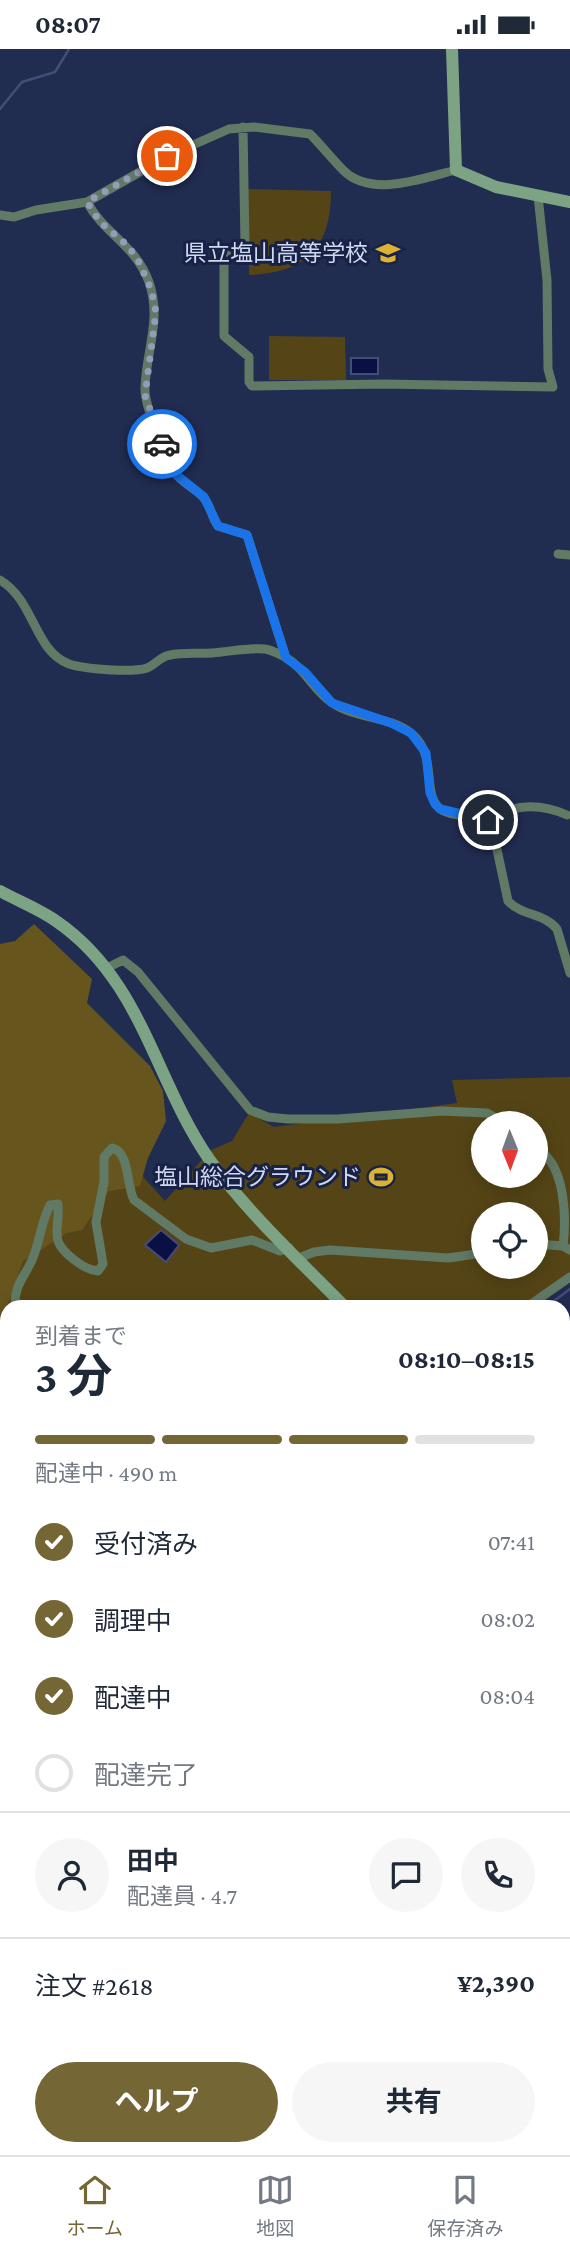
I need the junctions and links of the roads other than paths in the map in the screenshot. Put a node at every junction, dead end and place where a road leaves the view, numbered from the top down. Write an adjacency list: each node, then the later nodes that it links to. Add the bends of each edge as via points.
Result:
1 (452, 49): 3 (street)
2 (243, 127): 3 (street, via 310,134 345,172 371,184); 4 (street, via 245,245 224,253 224,336 249,357 252,386 553,387 548,369 547,280); 5 (street, via 167,156)
3 (456, 170): 4 (street, via 487,184)
4 (538, 196): 6 (street)
5 (87, 202): 7 (street, via 15,217); 11 (street, via 100,222 137,258 148,282 156,312 145,395 170,466 204,497 218,526 247,535)
6 (570, 202)
7 (0, 215)
8 (558, 554): 9 (street)
9 (570, 555)
10 (0, 580): 11 (street, via 27,608 47,647 71,665 142,669 167,655 257,649)
11 (286, 658): 13 (street, via 332,703 411,733 426,753 430,793 440,809)
12 (567, 815): 13 (street, via 547,807 520,806)
13 (488, 820): 16 (street, via 508,901 553,924)
14 (0, 891): 15 (street, via 55,920)
15 (107, 968): 17 (street, via 123,960 138,972 250,1110 259,1114 338,1119); 20 (street, via 131,1005 209,1158)
16 (570, 973)
17 (471, 1112)
18 (548, 1158): 21 (street, via 560,1186)
19 (548, 1246): 21 (street)
20 (289, 1248): 23 (street); 25 (street, via 280,1251 252,1240 211,1248 186,1239 134,1200 124,1157 112,1148 104,1157 96,1222 103,1264 98,1271 91,1270 60,1249 58,1204 50,1205)
21 (567, 1248)
22 (471, 1255): 23 (street, via 448,1258 330,1250)
23 (299, 1258): 26 (street)
24 (570, 1277): 27 (street)
25 (15, 1300)
26 (338, 1300)
27 (537, 1300)

